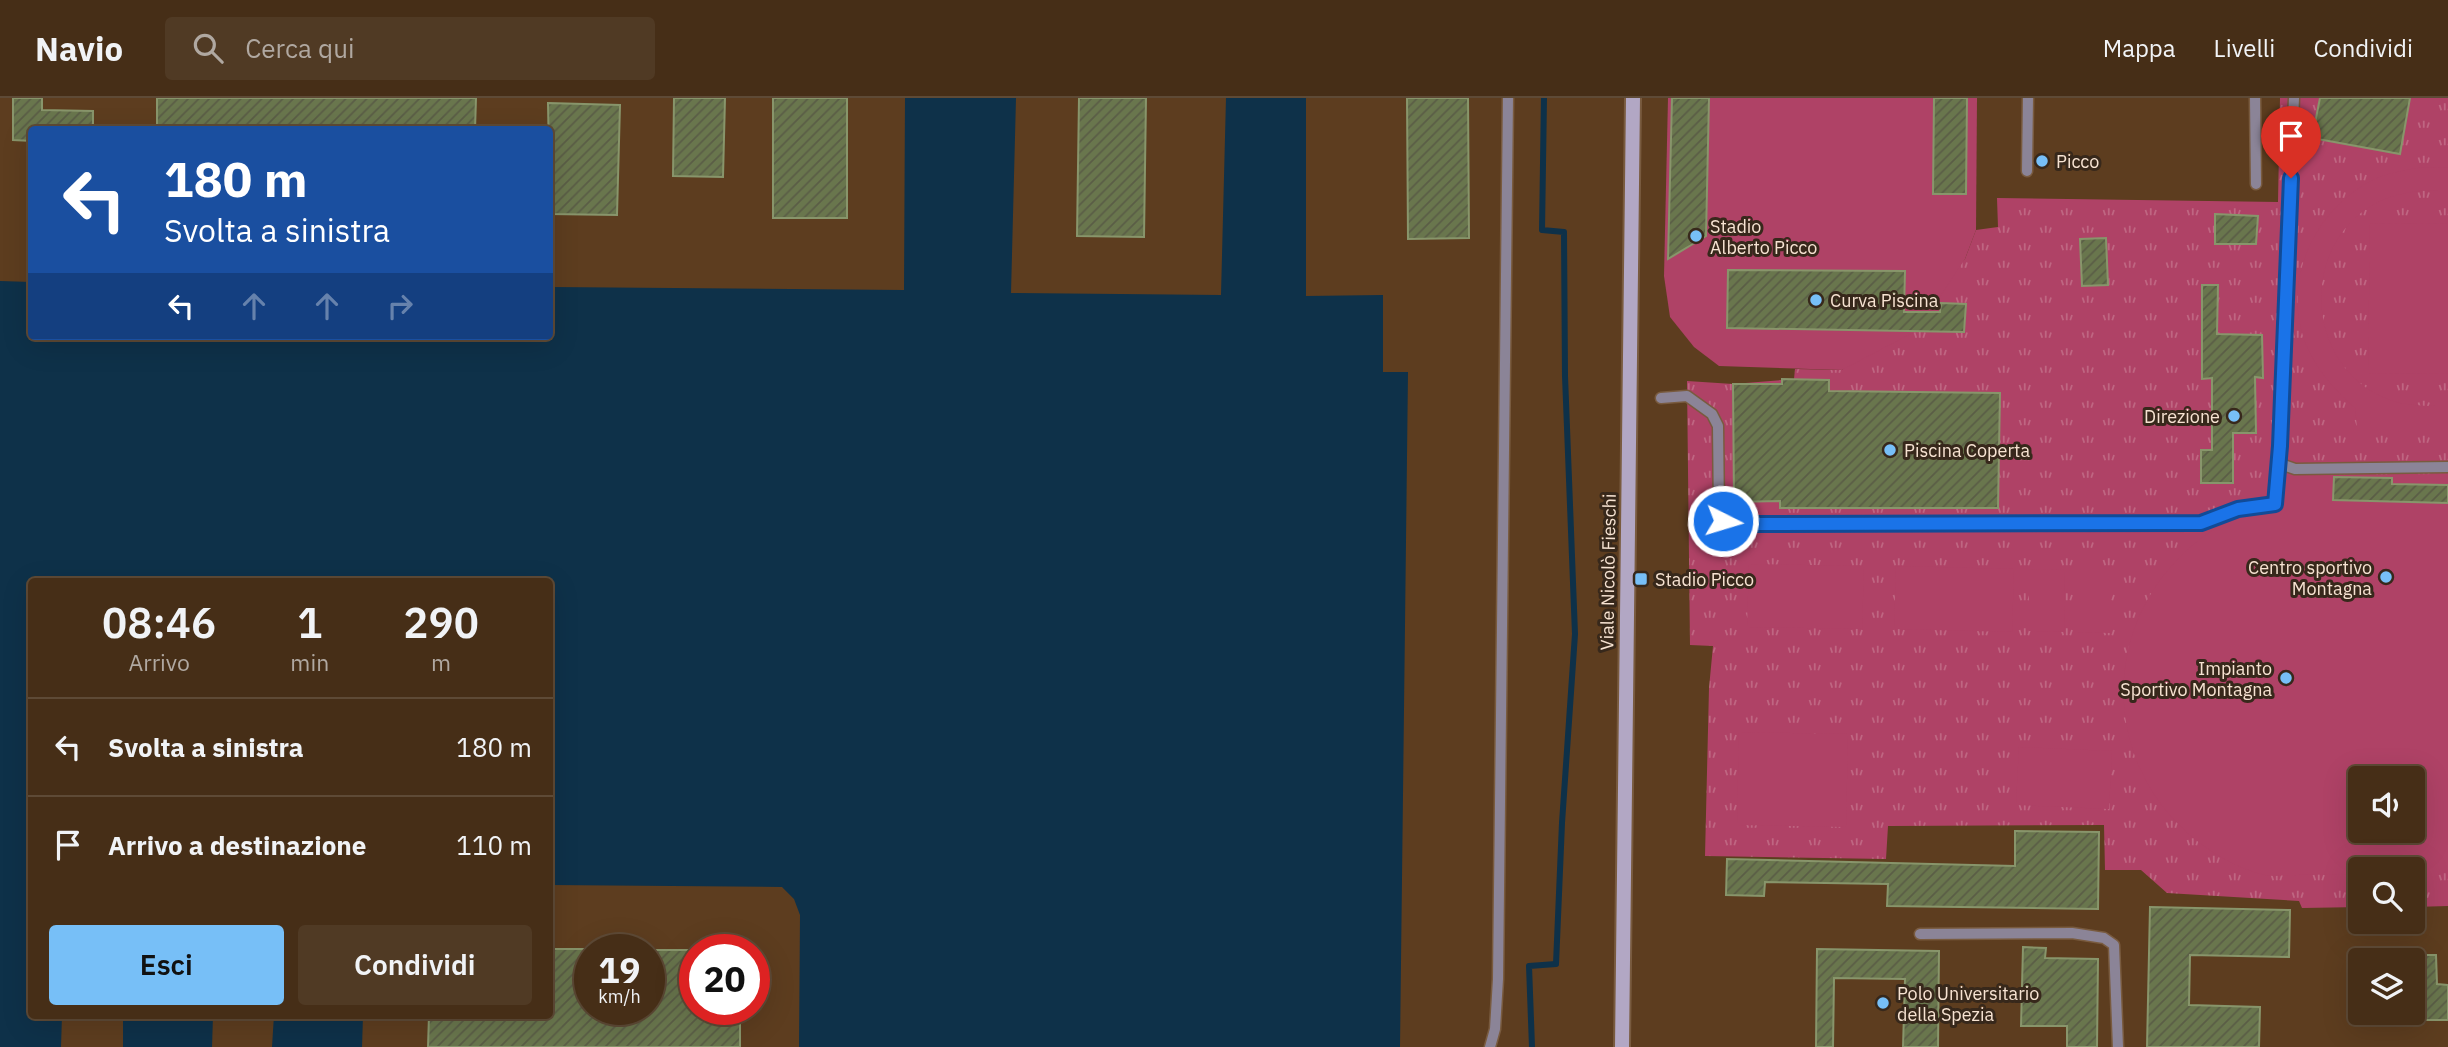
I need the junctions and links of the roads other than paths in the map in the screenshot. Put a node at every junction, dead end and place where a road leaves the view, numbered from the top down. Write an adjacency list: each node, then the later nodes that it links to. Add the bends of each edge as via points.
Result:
1 (1508, 98): 12 (lane, via 1498,979)
2 (1633, 98): 13 (main road, Viale Nicolò Fieschi)
3 (2028, 98): 6 (lane)
4 (2255, 98): 7 (lane)
5 (2294, 98): 9 (lane)
6 (2027, 171)
7 (2256, 184)
8 (1661, 398): 9 (lane, via 1687,396 1713,414 1718,426 1719,514 1732,523 2201,523 2238,509 2275,504)
9 (2278, 463): 10 (lane, via 2295,469)
10 (2448, 467)
11 (1920, 934): 14 (lane, via 2072,933 2104,938 2114,945)
12 (1490, 1047)
13 (1622, 1047)
14 (2118, 1047)

